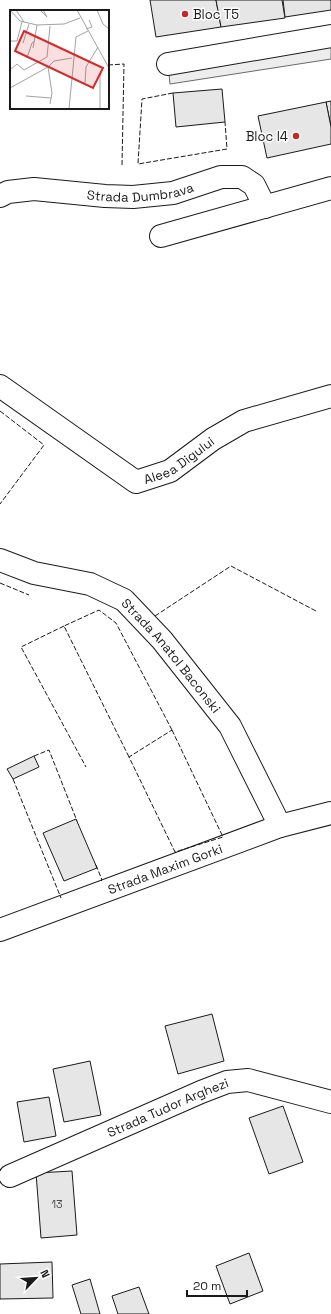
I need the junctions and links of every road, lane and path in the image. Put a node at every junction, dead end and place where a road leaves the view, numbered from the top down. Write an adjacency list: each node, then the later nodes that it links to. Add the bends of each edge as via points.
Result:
1 (331, 36): 2 (street)
2 (168, 64)
3 (331, 188): 5 (street)
4 (0, 196): 5 (street, Strada Dumbrava, via 8,192 34,189 133,197 173,193 221,177 242,177 254,185)
5 (265, 207): 6 (street)
6 (161, 236)
7 (0, 386): 8 (street, Aleea Digului, via 136,482 170,472 212,440 244,421)
8 (331, 396)
9 (0, 560): 11 (street, Strada Anatol Baconski, via 34,573 90,584 124,600 162,640 230,726)
10 (331, 813): 11 (street, Strada Maxim Gorki)
11 (280, 826): 12 (street, Strada Maxim Gorki)
12 (0, 930)
13 (331, 1102): 14 (street, Strada Tudor Arghezi, via 248,1080 227,1082)
14 (10, 1176)

